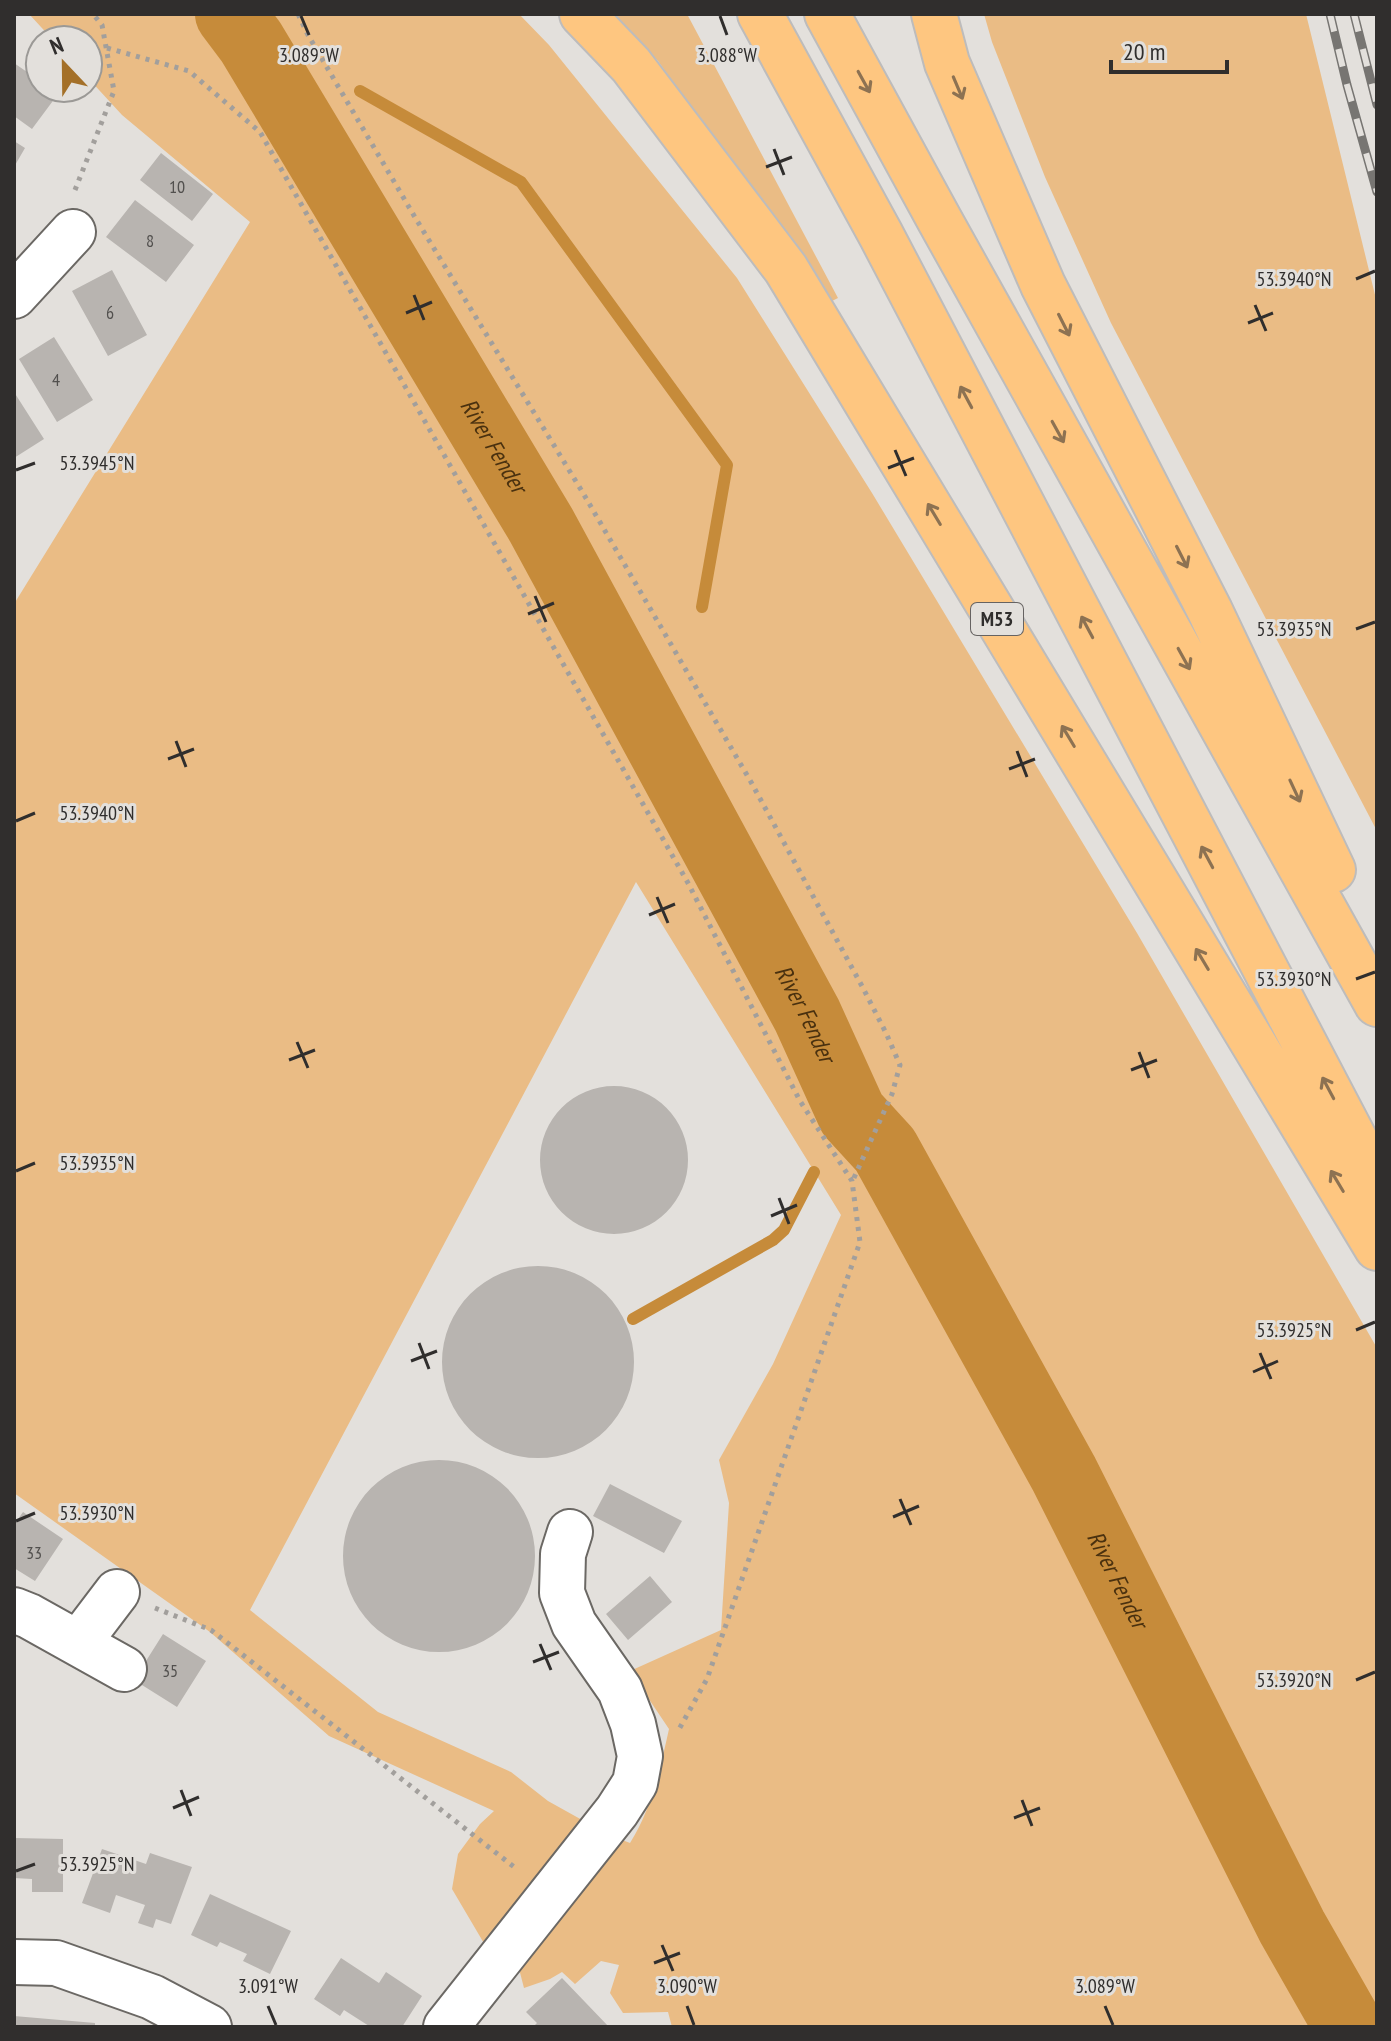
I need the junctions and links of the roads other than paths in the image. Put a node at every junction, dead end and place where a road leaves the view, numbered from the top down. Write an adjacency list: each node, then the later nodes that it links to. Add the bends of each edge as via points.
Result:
1 (582, 14): 10 (highway, M53, one-way to 1, via 786,269 631,65)
2 (760, 14): 9 (highway, one-way to 2, via 889,249)
3 (827, 14): 8 (highway, one-way to 8)
4 (934, 14): 7 (highway, one-way to 7, via 947,63 1043,285 1210,611)
5 (73, 232): 6 (street)
6 (14, 296)
7 (1377, 964)
8 (1377, 1004)
9 (1377, 1182)
10 (1377, 1248)
11 (570, 1532): 19 (street, via 563,1554 562,1593 574,1624 620,1690 640,1756 635,1783)
12 (117, 1592): 14 (street)
13 (14, 1610): 14 (street)
14 (79, 1642): 15 (street)
15 (124, 1669)
16 (14, 1962): 17 (street, via 56,1963 152,1997)
17 (161, 2016): 18 (street)
18 (209, 2027)
19 (446, 2027)

